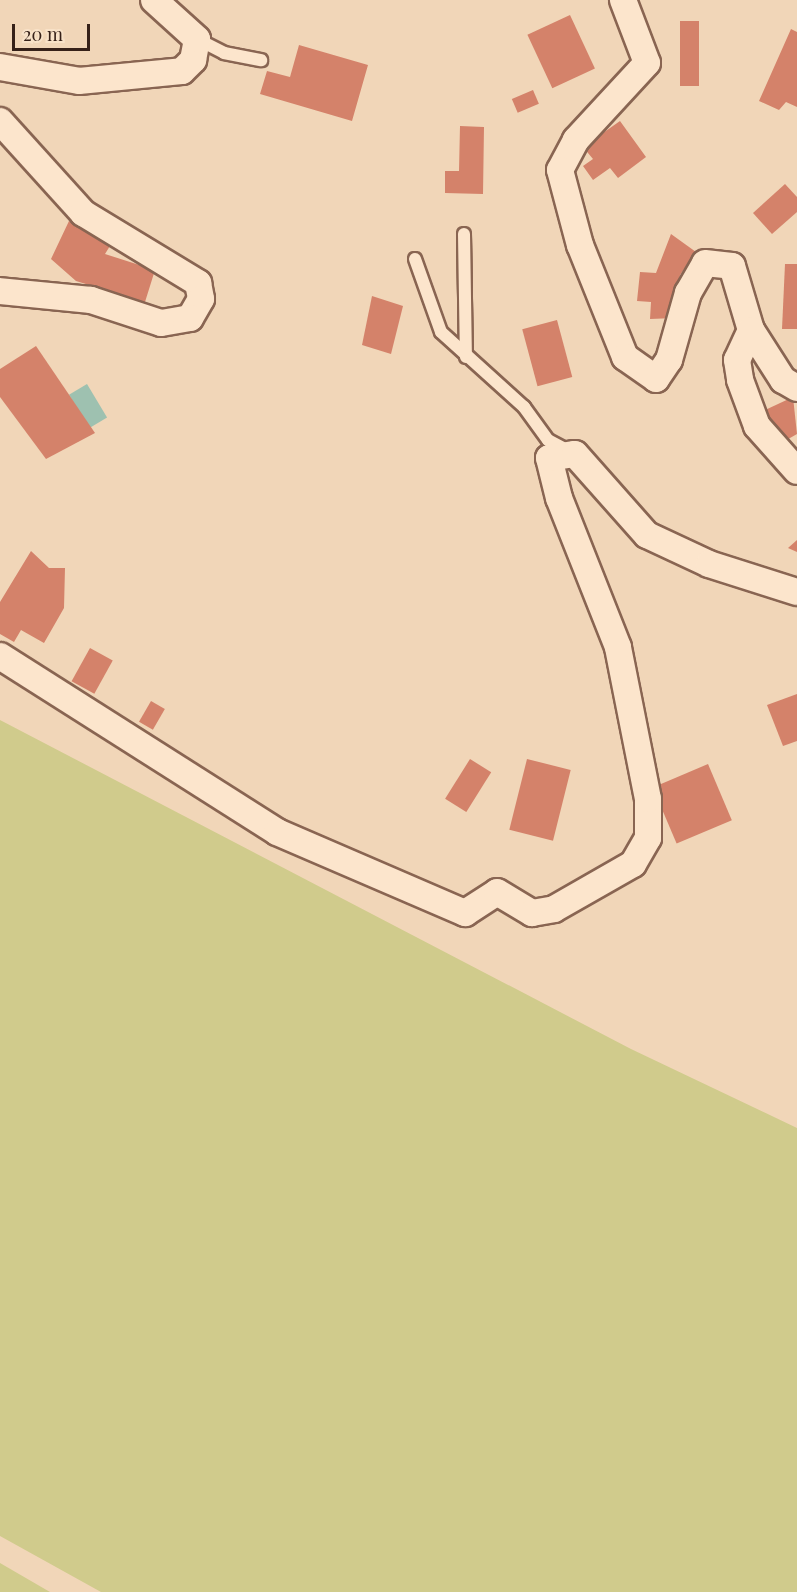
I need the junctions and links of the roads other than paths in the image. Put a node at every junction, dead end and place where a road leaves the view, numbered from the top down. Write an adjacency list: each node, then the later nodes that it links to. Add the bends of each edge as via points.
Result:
1 (154, 0): 3 (street)
2 (622, 0): 10 (street, via 647,63 576,140 560,170 580,245 625,357 656,379 669,360 688,293 705,263 732,266)
3 (197, 39): 4 (lane, via 224,53); 5 (street, via 188,66 158,75 79,81)
4 (261, 60)
5 (0, 67)
6 (0, 121): 9 (street, via 83,213 198,283 201,299 190,318 160,323 91,300)
7 (464, 234): 11 (lane)
8 (415, 259): 11 (lane, via 441,332)
9 (0, 291)
10 (751, 330): 12 (street, via 783,380); 14 (street, via 738,360 740,380 757,426)
11 (466, 357): 13 (lane, via 524,407 548,440)
12 (797, 388)
13 (575, 454): 15 (street, via 647,535 709,564); 16 (street, via 549,458 559,498 618,647 648,799 648,838 633,864 554,909 532,913 497,892 465,914 277,832)
14 (797, 471)
15 (797, 592)
16 (0, 656)

